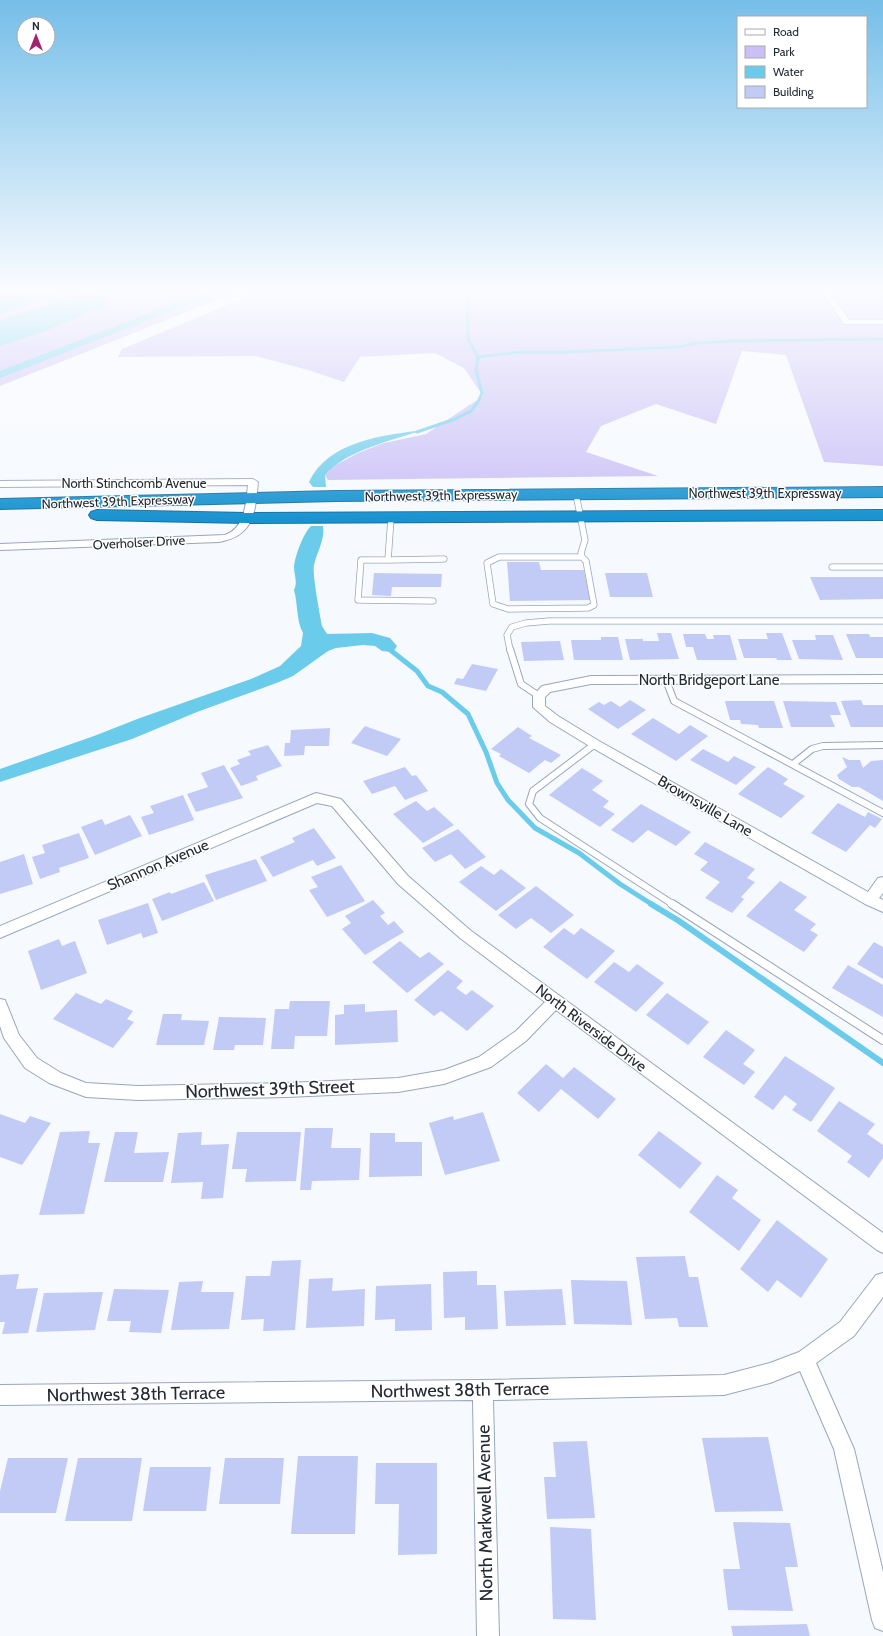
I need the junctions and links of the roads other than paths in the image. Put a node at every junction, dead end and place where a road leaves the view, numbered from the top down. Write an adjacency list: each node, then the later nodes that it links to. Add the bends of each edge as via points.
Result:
1 (0, 484): 4 (street, North Stinchcomb Avenue, via 253,482)
2 (883, 492): 3 (highway, Northwest 39th Expressway)
3 (576, 494): 4 (highway, Northwest 39th Expressway); 8 (lane)
4 (251, 497): 5 (highway, Northwest 39th Expressway); 9 (street, Overholser Drive)
5 (0, 504)
6 (0, 514): 9 (highway, Northwest 39th Expressway)
7 (883, 516): 8 (highway, Northwest 39th Expressway)
8 (580, 517): 10 (highway, Northwest 39th Expressway); 12 (lane, via 585,540)
9 (246, 518): 10 (highway, Northwest 39th Expressway); 11 (street, Overholser Drive, via 239,532 231,537 219,539)
10 (391, 518): 13 (lane)
11 (0, 547)
12 (582, 557): 12 (lane, via 499,557 491,560 487,563 493,604 508,609 588,608 594,605 586,561)
13 (388, 560): 14 (lane); 17 (lane, via 362,560 358,600)
14 (444, 560)
15 (832, 567): 16 (lane)
16 (883, 567)
17 (433, 600)
18 (883, 621): 21 (lane, via 549,621 512,627 507,635 508,643 521,684)
19 (883, 679): 20 (street, North Bridgeport Lane)
20 (666, 680): 21 (street, North Bridgeport Lane, via 591,680 546,689); 24 (lane, via 674,701)
21 (539, 696): 22 (street, Brownsville Lane, via 539,707)
22 (595, 744): 28 (street, Brownsville Lane); 33 (lane, via 533,791 529,804 540,818)
23 (883, 745): 24 (lane, via 823,746 812,749)
24 (793, 764): 26 (lane)
25 (316, 798): 30 (street, Shannon Avenue); 31 (street, North Riverside Drive, via 336,802 403,880 465,934)
26 (883, 812)
27 (883, 882): 28 (street)
28 (870, 900): 29 (street, Brownsville Lane)
29 (883, 907)
30 (0, 932)
31 (555, 1002): 32 (street, Northwest 39th Street, via 521,1036 485,1062 444,1077 398,1085 287,1090 138,1092 86,1090 55,1078 31,1063 12,1038); 34 (street, North Riverside Drive)
32 (0, 1005)
33 (883, 1040)
34 (883, 1244)
35 (883, 1282): 36 (street, Northwest 38th Terrace, via 846,1329)
36 (806, 1360): 37 (street, Northwest 38th Terrace, via 724,1385); 39 (street, via 844,1449)
37 (483, 1390): 38 (street, Northwest 38th Terrace); 40 (street, North Markwell Avenue)
38 (0, 1395)
39 (883, 1620)
40 (488, 1636)

